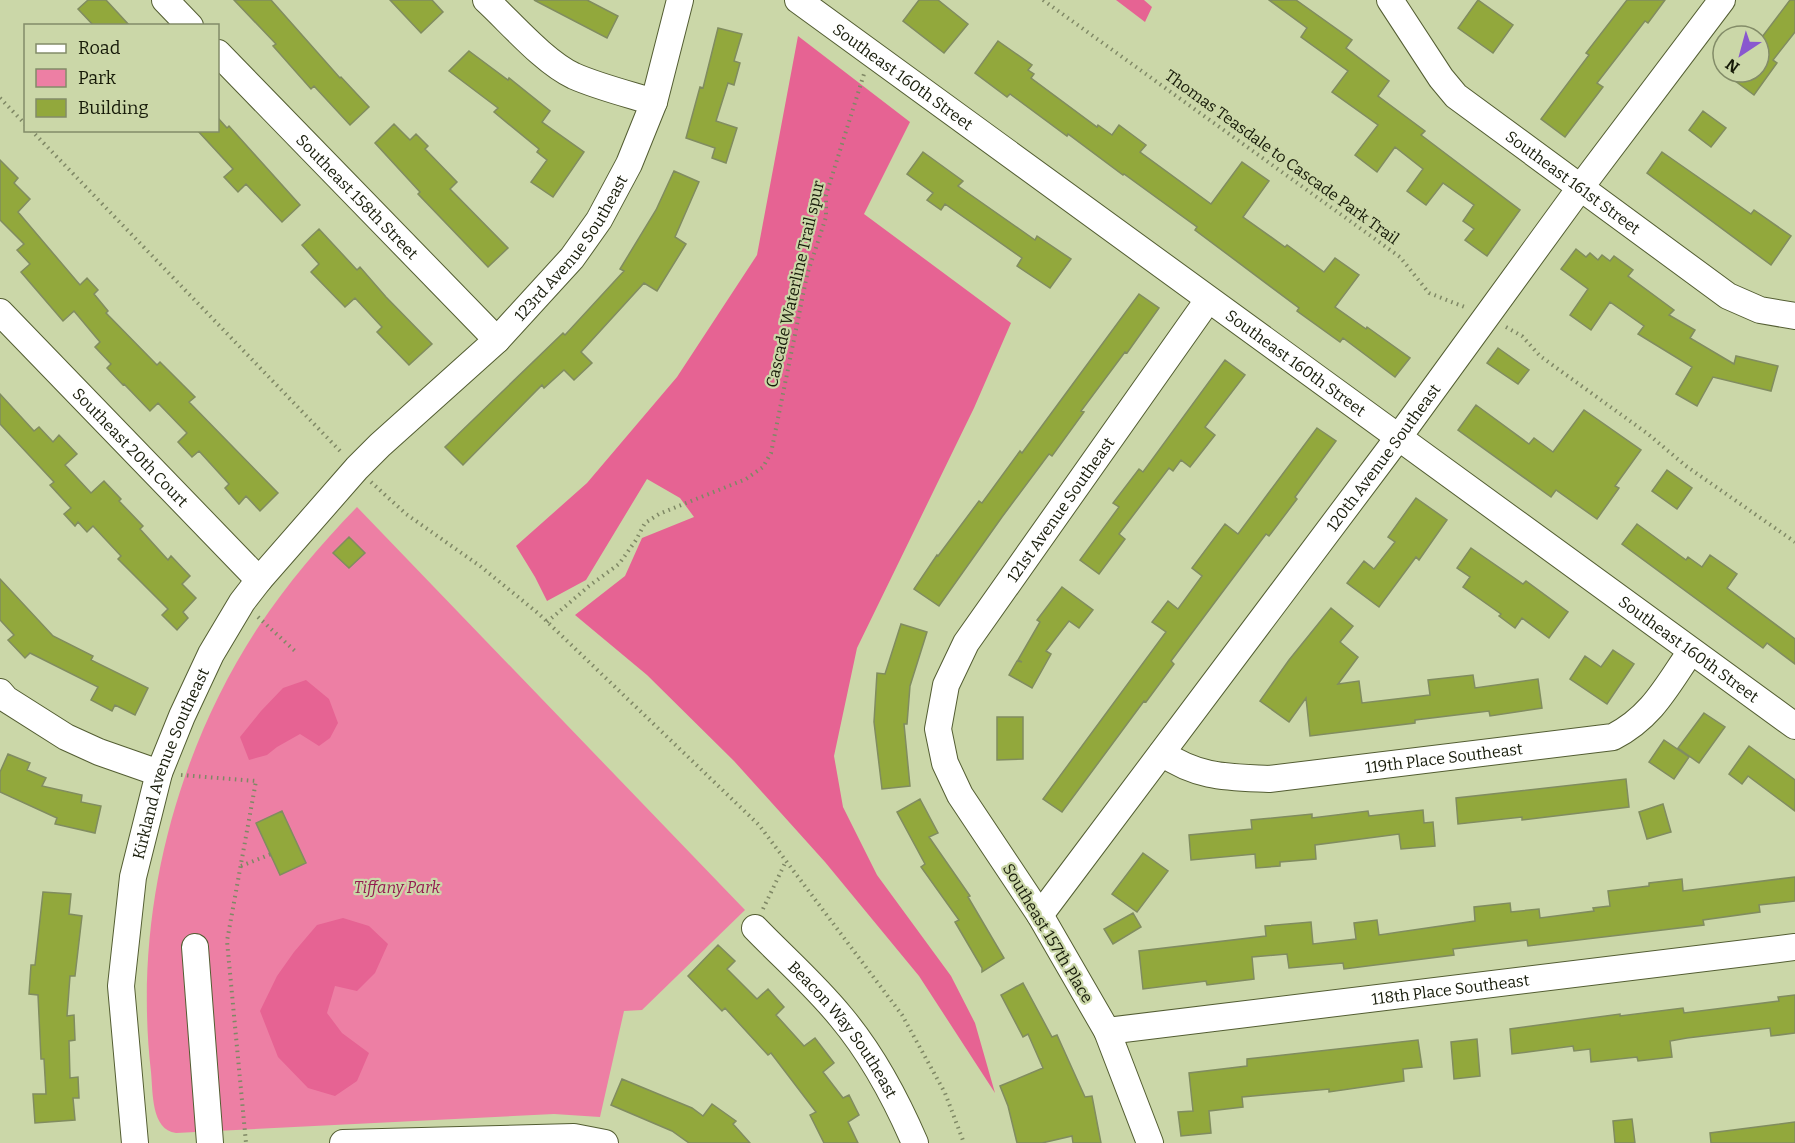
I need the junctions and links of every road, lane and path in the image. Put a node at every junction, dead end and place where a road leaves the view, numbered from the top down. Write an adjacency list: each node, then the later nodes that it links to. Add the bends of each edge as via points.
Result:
1 (165, 0): 8 (street)
2 (486, 0): 12 (street, via 560,68)
3 (680, 0): 12 (street, 123rd Avenue Southeast)
4 (798, 0): 10 (street, Southeast 160th Street)
5 (1043, 0): 19 (path, Thomas Teasdale to Cascade Park Trail, via 1400,257 1429,293)
6 (1390, 0): 15 (street, Southeast 161st Street, via 1456,96)
7 (1722, 0): 15 (street, 120th Avenue Southeast)
8 (188, 24)
9 (219, 55): 20 (street, Southeast 158th Street)
10 (873, 55): 16 (street, Southeast 160th Street); 27 (path, Cascade Waterline Trail spur, via 862,78 826,195 826,217 807,275 771,453 763,467 746,479 645,523 619,564)
11 (0, 98): 13 (path)
12 (654, 102): 20 (street, 123rd Avenue Southeast, via 629,164 599,220 572,258)
13 (24, 123)
14 (33, 132): 23 (path)
15 (1580, 188): 18 (street, Southeast 161st Street, via 1728,296 1760,310); 19 (street, 120th Avenue Southeast)
16 (1208, 300): 21 (street, Southeast 160th Street); 32 (street, 121st Avenue Southeast, via 966,643 946,685)
17 (1, 314): 25 (street, Southeast 20th Court)
18 (1795, 315)
19 (1487, 316): 21 (street, 120th Avenue Southeast); 24 (path, Thomas Teasdale to Cascade Park Trail, via 1522,336 1540,356)
20 (496, 340): 22 (street, 123rd Avenue Southeast)
21 (1398, 438): 29 (street, Southeast 160th Street); 33 (street, 120th Avenue Southeast)
22 (380, 445): 23 (street, Kirkland Avenue Southeast)
23 (357, 468): 25 (street, Kirkland Avenue Southeast); 27 (path, via 393,504 480,566)
24 (1795, 542)
25 (259, 580): 26 (street, Kirkland Avenue Southeast)
26 (242, 602): 28 (path); 34 (street, Kirkland Avenue Southeast, via 211,654)
27 (547, 622): 36 (path, via 759,825)
28 (295, 651)
29 (1691, 651): 31 (street, Southeast 160th Street); 33 (street, 119th Place Southeast, via 1651,710 1631,728 1612,736 1269,779 1197,772)
30 (0, 692): 34 (street, via 66,737)
31 (1795, 726)
32 (938, 729): 38 (street, Southeast 157th Place, via 945,762 960,795)
33 (1162, 753): 38 (street, 120th Avenue Southeast)
34 (159, 773): 37 (path, via 256,781); 44 (street, Kirkland Avenue Southeast, via 133,877 121,986)
35 (270, 854): 37 (path)
36 (786, 861): 39 (path); 50 (path, via 902,1015 945,1093)
37 (241, 866): 46 (path, via 227,941)
38 (1040, 915): 42 (street, Southeast 157th Place)
39 (755, 928): 49 (street, Beacon Way Southeast, via 841,1017 900,1110)
40 (195, 947): 45 (street)
41 (1795, 947): 42 (street, 118th Place Southeast)
42 (1107, 1031): 51 (street, Southeast 157th Place)
43 (403, 1142): 47 (street); 48 (street, via 574,1137)
44 (135, 1143)
45 (210, 1143)
46 (246, 1143)
47 (343, 1143)
48 (605, 1143)
49 (915, 1143)
50 (964, 1143)
51 (1150, 1143)

